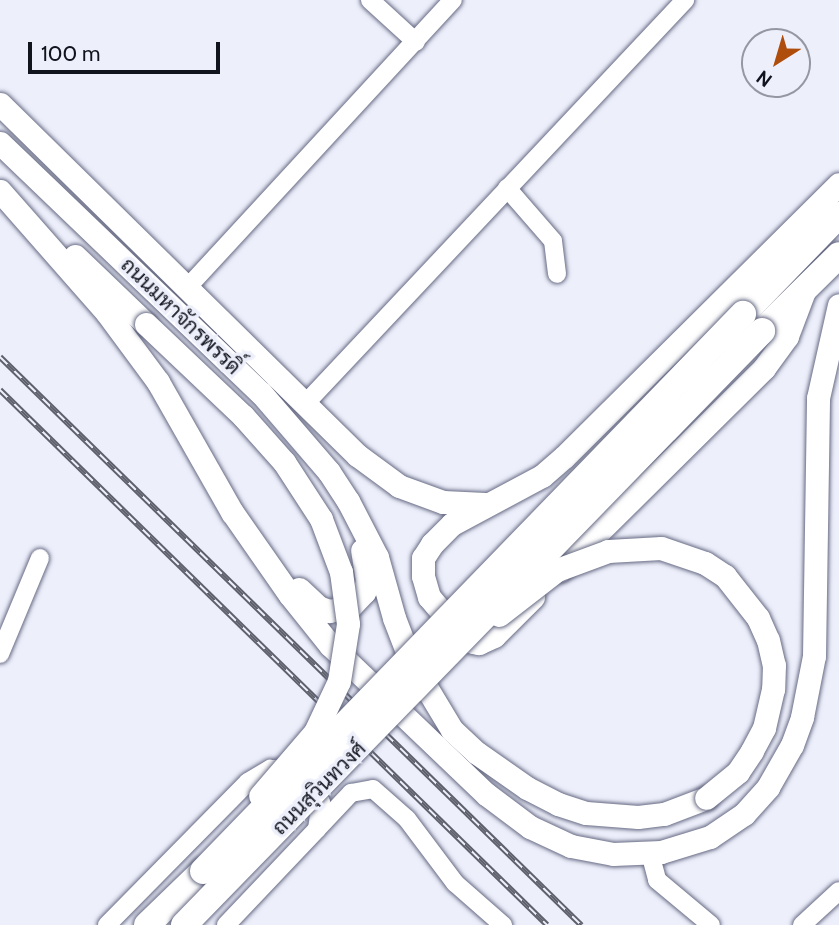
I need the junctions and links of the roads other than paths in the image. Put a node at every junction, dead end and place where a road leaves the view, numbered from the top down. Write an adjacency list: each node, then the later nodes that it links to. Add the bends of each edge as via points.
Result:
1 (370, 0): 4 (street)
2 (453, 0): 4 (street)
3 (685, 0): 9 (street)
4 (416, 42): 14 (street)
5 (0, 104): 14 (main road)
6 (0, 143): 19 (main road, ถนนมหาจักรพรรดิ์, via 261,393 306,443)
7 (0, 184): 27 (main road, bridge, via 260,433 298,480 333,548 347,598 346,650 330,705 315,732 218,846)
8 (839, 184): 20 (main road, via 564,457 542,476)
9 (508, 188): 13 (street, via 553,241); 18 (street)
10 (0, 191): 21 (main road, via 107,313 158,382)
11 (839, 215): 17 (highway)
12 (839, 255): 15 (highway)
13 (557, 274)
14 (187, 288): 18 (main road)
15 (804, 291): 17 (highway); 20 (main road, via 787,336 764,368 504,627 478,643 462,636 429,597 423,558 441,533)
16 (839, 304): 26 (main road, via 818,398 814,656 802,717 768,787 744,814 710,837)
17 (753, 322): 23 (highway, ถนนสุวินทวงศ์, bridge); 27 (highway, bridge)
18 (305, 404): 20 (main road, via 357,455 399,486 443,502)
19 (348, 501): 21 (main road, via 367,581 358,601 339,611 309,601); 23 (main road, bridge, via 377,556 411,662 452,730 477,754 558,804 586,813 638,817 664,814 706,798 738,772 764,728 771,700 774,665 758,618 725,576 661,548 635,547 584,558 557,570)
20 (485, 504)
21 (232, 512): 26 (main road, via 330,645 486,794 530,827 571,846 613,854)
22 (40, 558): 24 (street)
23 (453, 652): 31 (highway, ถนนสุวินทวงศ์, bridge)
24 (0, 654)
25 (317, 829): 29 (street, via 321,802 307,778 283,768 258,774); 32 (street); 33 (street, via 351,793 373,789 407,819 455,883)
26 (650, 853): 34 (street, via 657,880)
27 (203, 871): 30 (highway)
28 (839, 891): 35 (street)
29 (107, 925)
30 (147, 925)
31 (184, 925)
32 (226, 925)
33 (503, 925)
34 (711, 925)
35 (802, 925)

